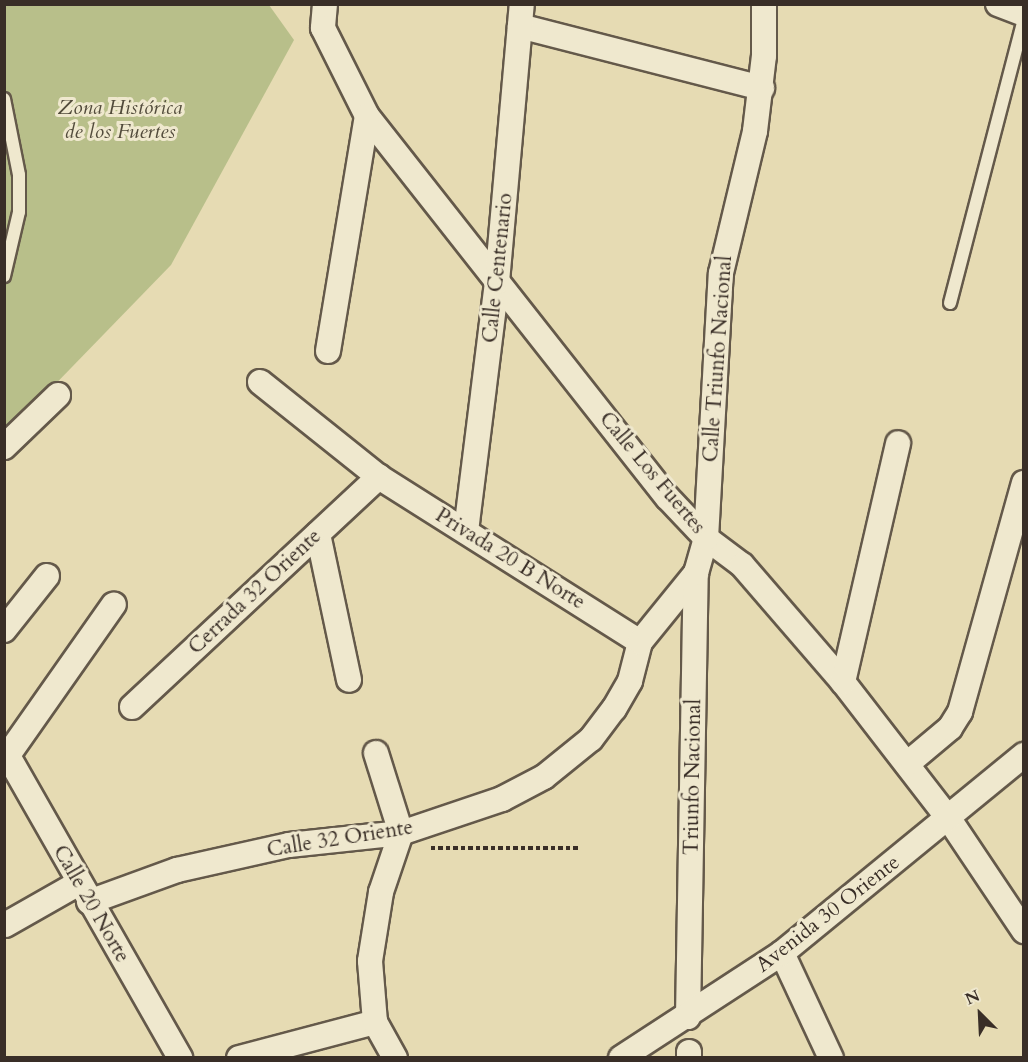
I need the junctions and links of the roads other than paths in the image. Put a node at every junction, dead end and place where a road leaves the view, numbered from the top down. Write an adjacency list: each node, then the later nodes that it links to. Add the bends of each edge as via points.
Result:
1 (764, 4): 7 (street, Calle Triunfo Nacional)
2 (998, 4): 3 (street)
3 (1023, 14)
4 (521, 15): 7 (street); 11 (street, Calle Centenario)
5 (324, 16): 9 (street, Calle Los Fuertes)
6 (1023, 19): 12 (lane)
7 (762, 88): 22 (street, Calle Triunfo Nacional, via 721,273)
8 (4, 99): 10 (lane, via 19,175 19,212)
9 (367, 116): 11 (street, Calle Los Fuertes); 13 (street)
10 (4, 276)
11 (497, 282): 20 (street, Calle Centenario); 22 (street, Calle Los Fuertes, via 642,467)
12 (950, 303)
13 (328, 351)
14 (260, 382): 18 (street, Privada 20 B Norte)
15 (58, 395): 17 (street)
16 (898, 443): 29 (street)
17 (4, 447)
18 (379, 477): 20 (street, Privada 20 B Norte); 21 (street, Cerrada 32 Oriente)
19 (1023, 483): 34 (street, via 960,712 950,728)
20 (466, 531): 27 (street, Privada 20 B Norte)
21 (318, 534): 28 (street); 30 (street, Cerrada 32 Oriente)
22 (706, 538): 23 (street, Triunfo Nacional); 29 (street, Calle Los Fuertes, via 742,565)
23 (696, 573): 27 (street, Calle 32 Oriente); 41 (street, Triunfo Nacional)
24 (47, 576): 26 (street)
25 (114, 604): 31 (street)
26 (4, 630)
27 (640, 642): 36 (street, Calle 32 Oriente, via 630,681 591,739 544,777 502,799)
28 (349, 680)
29 (843, 682): 34 (street, Calle Los Fuertes)
30 (132, 707)
31 (6, 752): 37 (street, Calle 20 Norte)
32 (376, 753): 36 (street)
33 (1023, 754): 35 (street, Avenida 30 Oriente)
34 (907, 764): 35 (street, Calle Los Fuertes)
35 (949, 819): 39 (street, Calle Los Fuertes); 40 (street, Avenida 30 Oriente)
36 (398, 840): 37 (street, Calle 32 Oriente, via 289,845); 42 (street, via 373,930)
37 (84, 893): 38 (street, Calle 32 Oriente); 43 (street, Calle 20 Norte)
38 (5, 925)
39 (1023, 931)
40 (782, 953): 41 (street, Avenida 30 Oriente); 47 (street)
41 (688, 1017): 46 (street, Avenida 30 Oriente)
42 (375, 1022): 44 (street); 45 (street)
43 (180, 1058)
44 (239, 1058)
45 (395, 1058)
46 (621, 1058)
47 (831, 1058)

